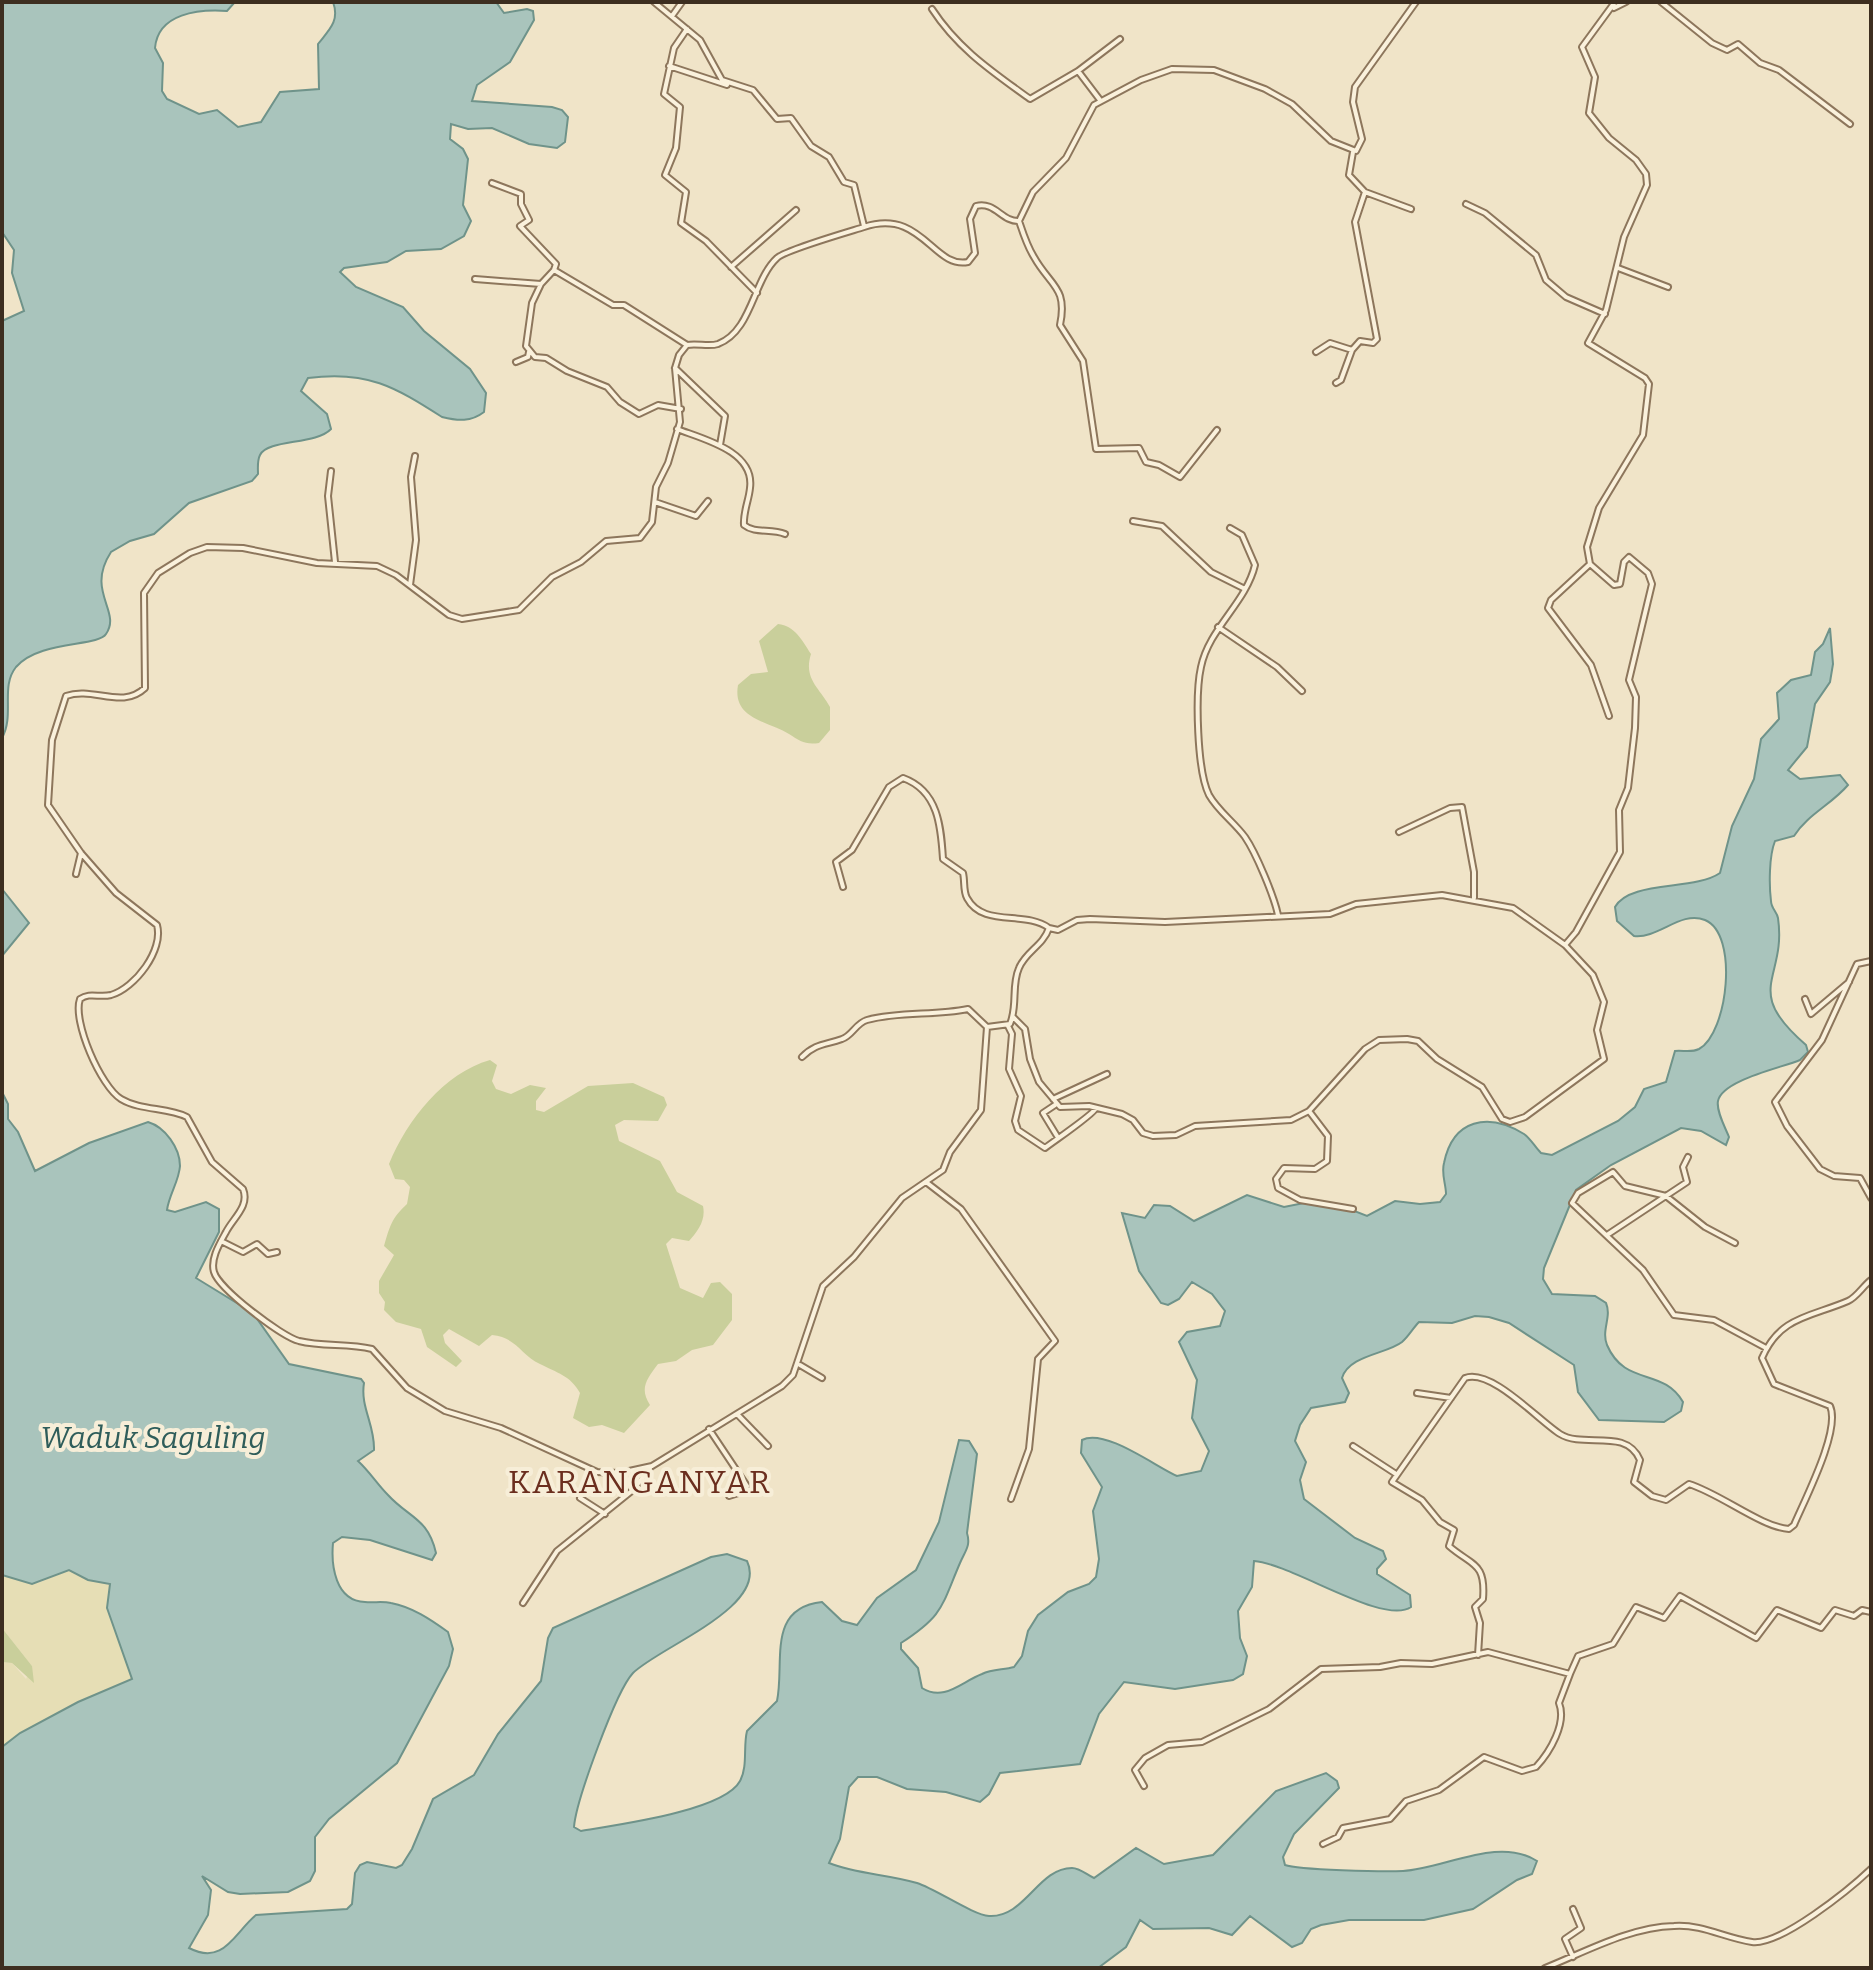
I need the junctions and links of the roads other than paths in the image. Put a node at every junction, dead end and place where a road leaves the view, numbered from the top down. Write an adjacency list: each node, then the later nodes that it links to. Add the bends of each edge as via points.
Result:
1 (654, 2): 9 (street)
2 (682, 2): 9 (street)
3 (1416, 2): 17 (street, via 1355,87 1362,139)
4 (1615, 2): 8 (street)
5 (1626, 2): 8 (street)
6 (1661, 2): 16 (street, via 1712,43 1727,50 1738,44 1762,65 1779,70)
7 (932, 9): 13 (street, via 970,55 1028,98)
8 (1611, 10): 26 (street, via 1582,47 1595,77 1589,113 1636,160 1647,185 1624,237)
9 (672, 16): 10 (street)
10 (687, 29): 12 (street); 14 (street, via 700,40 722,80)
11 (1120, 39): 13 (street)
12 (669, 66): 14 (street); 25 (street, via 664,95 680,107 677,142 665,175 686,192 681,223)
13 (1078, 71): 15 (street)
14 (731, 84): 24 (street, via 753,90 778,120 791,118 811,146 827,155 844,182 854,185)
15 (1100, 100): 17 (street, via 1172,69 1214,70 1284,99 1331,141); 23 (street, via 1062,163 1025,203)
16 (1850, 124)
17 (1353, 152): 19 (street, via 1349,175)
18 (492, 183): 27 (street, via 521,194 529,220 521,227 556,264)
19 (1365, 192): 21 (street); 34 (street, via 1355,222 1377,339 1360,341)
20 (1466, 204): 32 (street, via 1536,255 1544,277 1566,297)
21 (1411, 209)
22 (796, 210): 25 (street)
23 (1019, 221): 24 (street, via 1010,221 991,206 976,206 970,219 975,253 964,263 952,261 902,224); 42 (street, via 1035,260 1060,292 1060,325 1083,361 1096,449 1139,448 1146,462 1180,477)
24 (865, 227): 31 (street, via 779,256)
25 (731, 267): 31 (street)
26 (1618, 268): 30 (street); 32 (street)
27 (554, 270): 29 (street); 33 (street)
28 (475, 279): 29 (street)
29 (541, 284): 35 (street, via 530,309)
30 (1668, 287)
31 (757, 293): 33 (street, via 725,340)
32 (1605, 314): 52 (street, via 1588,343 1645,378 1649,397 1643,435 1590,533)
33 (687, 345): 38 (street)
34 (1352, 350): 36 (street, via 1330,343); 39 (street)
35 (529, 352): 37 (street); 40 (street, via 610,389 639,414 658,405)
36 (1316, 352)
37 (516, 362)
38 (675, 368): 40 (street); 43 (street, via 725,416)
39 (1336, 383)
40 (681, 409): 41 (street)
41 (677, 429): 43 (street); 47 (street, via 657,481)
42 (1217, 430)
43 (720, 445): 50 (street, via 748,473 744,525)
44 (415, 456): 53 (street, via 411,477 416,540)
45 (331, 471): 51 (street, via 328,496)
46 (708, 501): 47 (street, via 696,516)
47 (655, 502): 53 (street, via 646,534 606,541 581,562 558,571 514,612 455,618)
48 (1133, 521): 54 (street, via 1162,526 1211,572)
49 (1230, 528): 54 (street, via 1242,535 1254,561)
50 (785, 534)
51 (335, 562): 53 (street, via 377,566); 59 (street, via 217,546 190,553 153,579 142,600 145,688 125,699 68,694 54,729 46,801)
52 (1590, 564): 57 (street, via 1548,608 1591,665); 65 (street, via 1619,585 1629,557 1648,573 1652,584 1629,680 1636,697 1635,728 1628,788 1619,810 1620,852)
53 (410, 585)
54 (1245, 589): 55 (street)
55 (1218, 627): 56 (street); 63 (street, via 1199,676 1206,788 1250,845)
56 (1302, 691)
57 (1609, 716)
58 (1399, 832): 62 (street, via 1462,807)
59 (81, 853): 60 (street); 84 (street, via 116,893 152,919 160,936 128,986 111,995 80,999 81,1034 116,1096 187,1117 212,1162 243,1189 244,1205)
60 (76, 874)
61 (843, 887): 64 (street, via 838,859 852,850 889,787 903,778 938,812 943,859 963,873 965,895 972,905 988,915 1030,917)
62 (1474, 898): 63 (street, via 1434,895 1356,904 1330,914); 65 (street, via 1513,908)
63 (1279, 916): 64 (street, via 1165,922 1090,919)
64 (1049, 928): 69 (street, via 1020,966)
65 (1565, 945): 76 (street, via 1593,975 1604,1002 1597,1030 1604,1059 1525,1117 1502,1119 1482,1087 1418,1041 1407,1039 1379,1040 1365,1049)
66 (1871, 961): 67 (street, via 1857,964)
67 (1849, 982): 68 (street, via 1811,1014); 81 (street, via 1822,1040 1775,1104 1812,1162 1834,1176 1860,1178)
68 (1805, 999)
69 (1013, 1017): 70 (street); 74 (street, via 1025,1029 1032,1065)
70 (1008, 1026): 71 (street); 77 (street, via 1009,1069 1021,1096 1016,1128 1042,1148)
71 (987, 1027): 72 (street, via 968,1009 945,1015 902,1013 862,1022 845,1038 821,1043); 79 (street, via 982,1108 946,1166)
72 (802, 1057)
73 (1107, 1074): 74 (street)
74 (1054, 1102): 75 (street); 77 (street, via 1043,1113)
75 (1096, 1108): 76 (street, via 1127,1116 1153,1136 1176,1135 1195,1126 1291,1120); 77 (street, via 1092,1116)
76 (1309, 1111): 82 (street, via 1328,1136 1327,1161 1315,1169 1284,1168 1276,1179 1278,1188 1300,1200)
77 (1057, 1136)
78 (1688, 1157): 80 (street, via 1683,1167 1689,1180)
79 (926, 1182): 89 (street, via 902,1198 823,1286); 101 (street, via 961,1209 1055,1341 1038,1359 1029,1449)
80 (1669, 1198): 83 (street); 83 (street, via 1627,1187 1610,1173 1578,1193 1572,1203); 85 (street)
81 (1871, 1198)
82 (1353, 1209)
83 (1607, 1235): 88 (street, via 1643,1270 1674,1315 1714,1320)
84 (221, 1241): 86 (street, via 243,1252 257,1244 267,1253); 97 (street, via 213,1264 217,1278 288,1337 372,1349 407,1388 438,1408 501,1428 591,1470 620,1473)
85 (1735, 1243)
86 (277, 1252)
87 (1871, 1280): 88 (street, via 1852,1299 1790,1321)
88 (1766, 1348): 92 (street, via 1762,1361 1773,1383 1830,1406 1833,1416 1821,1458 1789,1529 1771,1526 1689,1484 1666,1500 1652,1496 1633,1480 1639,1465 1635,1451 1607,1439 1565,1437 1482,1379 1465,1378)
89 (800, 1365): 90 (street); 93 (street, via 782,1386)
90 (822, 1378)
91 (1417, 1393): 92 (street)
92 (1451, 1398): 98 (street)
93 (737, 1414): 94 (street); 95 (street)
94 (709, 1429): 97 (street); 99 (street, via 747,1486)
95 (768, 1446)
96 (1353, 1446): 98 (street)
97 (652, 1466): 102 (street)
98 (1396, 1474): 105 (street, via 1393,1484 1418,1497 1454,1530 1449,1546 1467,1556 1483,1577 1483,1600 1475,1607)
99 (729, 1496)
100 (580, 1498): 102 (street)
101 (1011, 1499)
102 (605, 1514): 103 (street, via 557,1551)
103 (523, 1603)
104 (1871, 1612): 106 (street, via 1862,1610 1854,1616 1835,1610 1820,1628 1777,1610 1756,1638 1680,1596 1664,1618 1636,1607 1613,1644 1578,1656)
105 (1478, 1655): 106 (street, via 1492,1652); 107 (street, via 1432,1664 1317,1670 1250,1720 1202,1742 1168,1745 1155,1752 1135,1770)
106 (1570, 1674): 108 (street, via 1559,1703 1561,1724 1536,1767 1522,1771 1484,1757 1439,1790 1406,1801 1390,1819 1343,1828)
107 (1144, 1786)
108 (1323, 1844)
109 (1871, 1869): 111 (street, via 1811,1915 1761,1942 1670,1925)
110 (1573, 1909): 111 (street, via 1581,1928 1565,1939)
111 (1573, 1957): 112 (street)
112 (1545, 1968)

